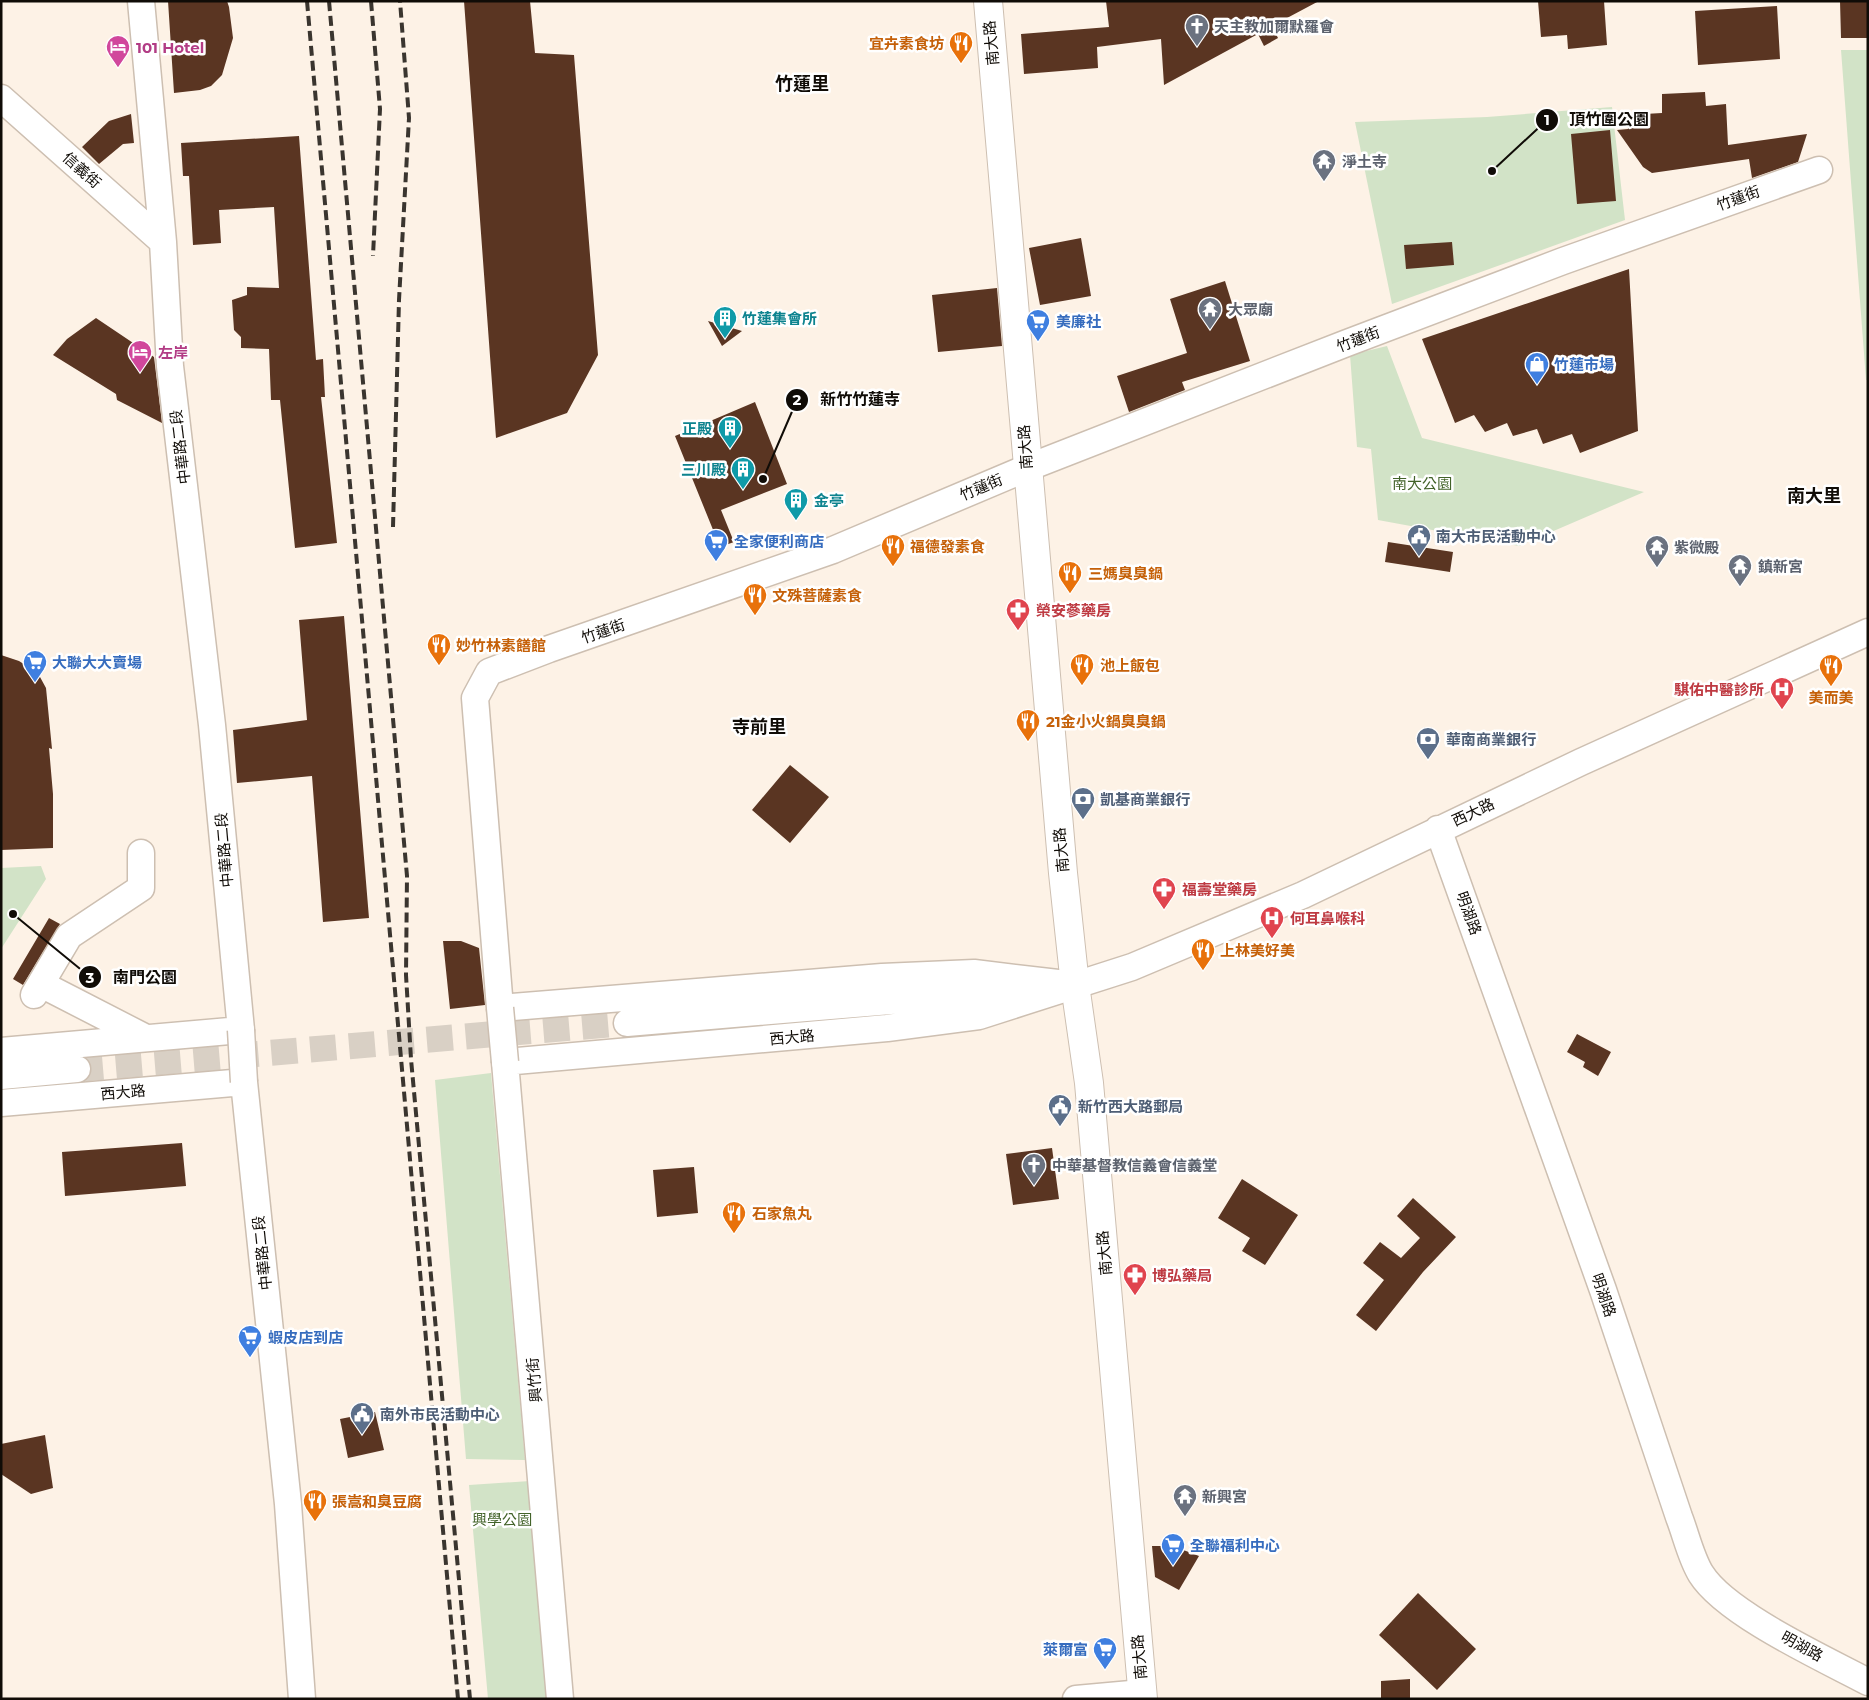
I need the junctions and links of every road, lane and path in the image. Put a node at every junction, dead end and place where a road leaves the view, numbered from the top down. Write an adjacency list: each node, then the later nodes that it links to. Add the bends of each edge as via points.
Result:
1 (141, 1): 5 (street, 中華路二段)
2 (988, 1): 6 (main road, 南大路)
3 (1, 98): 5 (street, 信義街)
4 (1819, 170): 6 (street, 竹蓮街, via 1563,262)
5 (163, 242): 13 (street, 中華路二段, via 170,366 214,741)
6 (1026, 468): 10 (main road, 南大路); 11 (street, 竹蓮街, via 833,550 489,672 475,698)
7 (1868, 632): 8 (street, 西大路)
8 (1438, 828): 10 (street, 西大路, via 1303,895 1132,967); 21 (street, 明湖路, via 1701,1574 1721,1596 1759,1623)
9 (141, 853): 14 (street, via 141,888 69,936 37,990)
10 (1075, 985): 11 (street, 西大路, via 974,973 882,977); 12 (street, 西大路); 16 (street, 西大路, via 979,1016 887,1028); 22 (main road, 南大路, via 1089,1083)
11 (500, 1008): 16 (street, 竹蓮街, bridge)
12 (627, 1024)
13 (241, 1030): 14 (street); 19 (street, 中華路二段, bridge)
14 (146, 1038): 15 (street)
15 (1, 1051)
16 (505, 1062): 24 (street, 興竹街)
17 (77, 1069): 18 (street)
18 (1, 1076)
19 (244, 1082): 20 (street, 西大路); 23 (street, 中華路二段, via 288,1504)
20 (1, 1103)
21 (1868, 1682)
22 (1143, 1696): 25 (street)
23 (302, 1699)
24 (560, 1699)
25 (1076, 1699)

